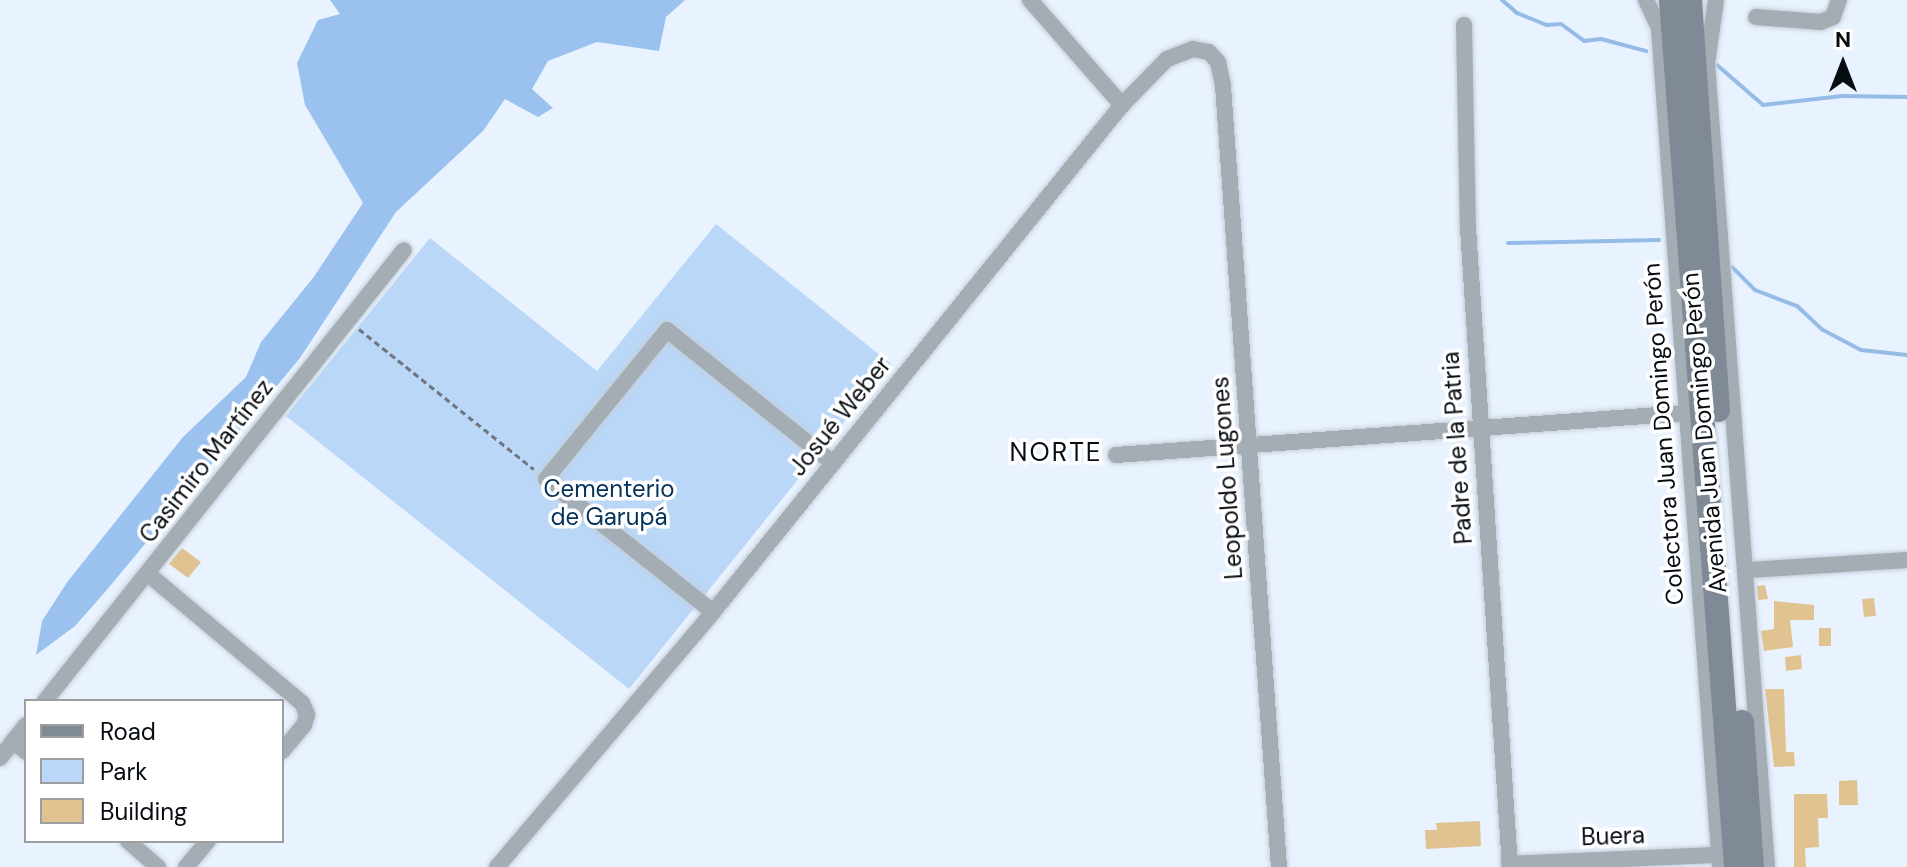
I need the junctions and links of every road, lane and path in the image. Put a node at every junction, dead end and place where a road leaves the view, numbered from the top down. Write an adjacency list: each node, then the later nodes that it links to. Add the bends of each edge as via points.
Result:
1 (1030, 0): 10 (street)
2 (1646, 0): 13 (street, Colectora Juan Domingo Perón, via 1659,28)
3 (1671, 0): 29 (main road, Avenida Juan Domingo Perón)
4 (1690, 0): 35 (main road, Avenida Juan Domingo Perón)
5 (1716, 0): 20 (street, via 1707,63)
6 (1839, 0): 7 (street, via 1833,17 1821,22)
7 (1756, 17)
8 (1464, 25): 14 (street, Padre de la Patria, via 1468,228)
9 (1223, 86): 10 (street, Josué Weber, via 1218,62 1209,52 1193,49 1167,59); 15 (street, Leopoldo Lugones)
10 (1122, 105): 17 (street, Josué Weber)
11 (404, 250): 12 (street, Casimiro Martínez)
12 (348, 320): 18 (path); 21 (street, Casimiro Martínez)
13 (1685, 413): 14 (street); 29 (street, Colectora Juan Domingo Perón)
14 (1480, 427): 15 (street); 30 (street, Padre de la Patria)
15 (1249, 449): 16 (street); 34 (street, Leopoldo Lugones)
16 (1116, 455)
17 (833, 463): 18 (street, via 667,330); 22 (street, Josué Weber)
18 (546, 479): 22 (street)
19 (1907, 560): 20 (street)
20 (1749, 570): 36 (street)
21 (147, 573): 23 (street, Casimiro Martínez); 25 (street, via 302,703 304,725)
22 (713, 612): 33 (street, Josué Weber)
23 (47, 699)
24 (20, 747): 26 (street)
25 (284, 749)
26 (0, 758)
27 (130, 843): 31 (street)
28 (206, 843): 32 (street)
29 (1725, 863): 30 (street, Buera)
30 (1510, 865)
31 (158, 867)
32 (186, 867)
33 (497, 867)
34 (1279, 867)
35 (1752, 867)
36 (1767, 867)

